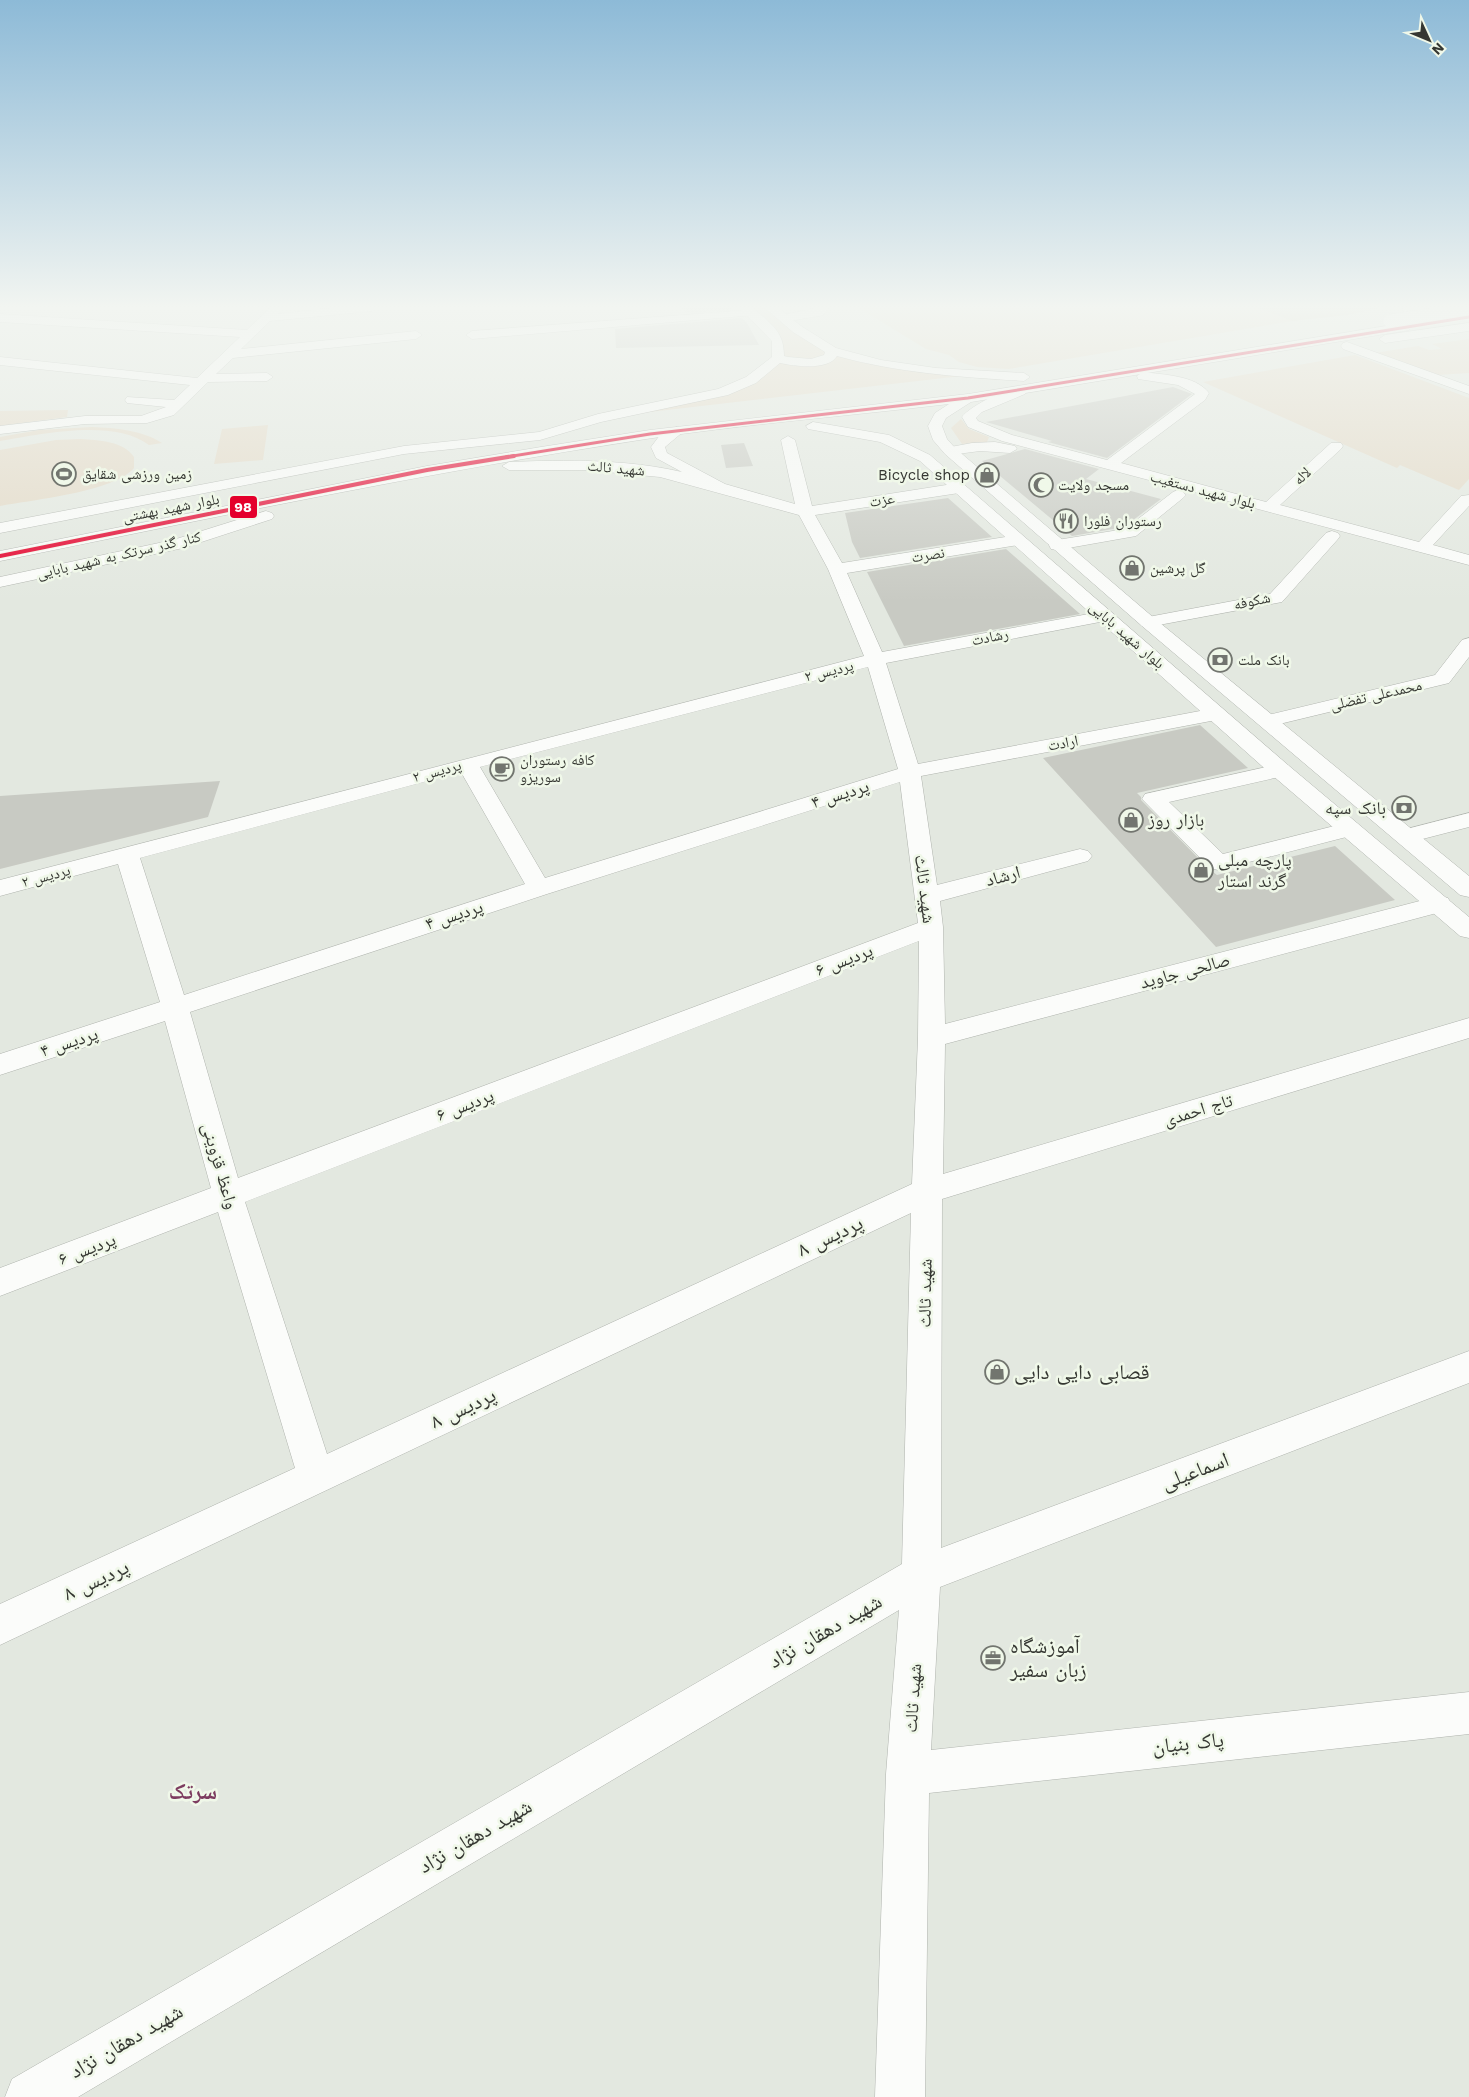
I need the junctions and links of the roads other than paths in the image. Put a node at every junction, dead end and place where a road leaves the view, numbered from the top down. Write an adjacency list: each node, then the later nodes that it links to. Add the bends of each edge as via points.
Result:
1 (176, 406): 10 (street, via 169,412 142,420 85,420)
2 (656, 406): 8 (street)
3 (779, 406): 13 (street, بلوار شهید بهشتی)
4 (896, 406): 9 (street, بلوار شهید بهشتی)
5 (956, 406): 18 (street, بلوار شهید بابایی, via 929,424)
6 (985, 406): 15 (street, بلوار شهید دستغیب, via 969,417 973,424)
7 (1188, 406): 19 (street)
8 (598, 418): 13 (street); 17 (street)
9 (749, 422): 11 (street, بلوار شهید بهشتی); 22 (street, بلوار شهید بابایی, via 888,431)
10 (0, 430)
11 (677, 431): 12 (street, بلوار شهید بهشتی); 21 (street, شهید ثالث, via 658,447 661,455)
12 (650, 434): 20 (street); 34 (street, بلوار شهید بهشتی, via 427,470)
13 (540, 436): 17 (street); 31 (street, بلوار شهید بهشتی)
14 (788, 440): 26 (street, شهید ثالث)
15 (1003, 442): 18 (street, بلوار شهید دستغیب); 19 (street, بلوار شهید دستغیب); 23 (street, بلوار شهید دستغیب)
16 (1336, 446): 25 (street, لاله)
17 (404, 450): 28 (street)
18 (950, 452): 32 (street, بلوار شهید بابایی)
19 (1109, 465): 25 (street, بلوار شهید دستغیب)
20 (509, 466): 21 (street, شهید ثالث, via 613,467 661,472); 27 (street)
21 (720, 487): 26 (street, شهید ثالث)
22 (959, 488): 26 (street, عزت); 30 (street, بلوار شهید بابایی)
23 (1178, 495): 29 (street, بلوار شهید دستغیب); 32 (street, via 1130,533)
24 (1466, 499): 33 (street)
25 (1269, 507): 33 (street, بلوار شهید دستغیب)
26 (805, 512): 37 (street, شهید ثالث)
27 (266, 516): 36 (street); 39 (street, کنار گذر سرتک به شهید بابایی, via 177,544)
28 (0, 528)
29 (1332, 536): 38 (street, بلوار شهید دستغیب); 41 (street, شکوفه, via 1276,598)
30 (1018, 540): 37 (street, نصرت); 40 (street, بلوار شهید بابایی)
31 (0, 541)
32 (1057, 545): 41 (street, بلوار شهید بابایی)
33 (1422, 548): 35 (street, بلوار شهید دستغیب)
34 (0, 556)
35 (1469, 560)
36 (0, 570)
37 (837, 570): 43 (street, شهید ثالث)
38 (1469, 573)
39 (0, 582)
40 (1105, 616): 43 (street, رشادت); 44 (street, بلوار شهید بابایی)
41 (1148, 622): 45 (street, بلوار شهید بابایی)
42 (1469, 644): 45 (street, محمدعلی تفضلی, via 1442,679)
43 (875, 659): 46 (street, پردیس ۲); 48 (street, شهید ثالث)
44 (1216, 714): 47 (street, بلوار شهید بابایی); 48 (street, ارادت)
45 (1267, 721): 51 (street, بلوار شهید بابایی)
46 (467, 764): 52 (street, پردیس ۲); 55 (street)
47 (1280, 770): 50 (street, بلوار شهید بابایی); 50 (street, via 1153,799 1218,863)
48 (910, 772): 55 (street, پردیس ۴); 57 (street, شهید ثالث)
49 (1469, 820): 51 (street)
50 (1350, 829): 58 (street, بلوار شهید بابایی)
51 (1407, 836): 56 (street, بلوار شهید بابایی)
52 (127, 854): 54 (street, پردیس ۲); 61 (street, واعظ قزوینی)
53 (1080, 856): 57 (street, ارشاد)
54 (0, 888)
55 (539, 888): 61 (street, پردیس ۴)
56 (1469, 889)
57 (927, 896): 59 (street, شهید ثالث)
58 (1439, 904): 60 (street, بلوار شهید بابایی); 63 (street, صالحی جاوید)
59 (931, 927): 63 (street, شهید ثالث); 66 (street, پردیس ۶)
60 (1469, 930)
61 (175, 1007): 64 (street, پردیس ۴); 66 (street, واعظ قزوینی)
62 (1469, 1028): 65 (street, تاج احمدی)
63 (932, 1038): 65 (street, شهید ثالث)
64 (0, 1064)
65 (927, 1191): 69 (street, پردیس ۸); 70 (street, شهید ثالث)
66 (228, 1195): 67 (street, پردیس ۶); 69 (street, واعظ قزوینی)
67 (0, 1282)
68 (1469, 1367): 70 (street, اسماعیلی)
69 (316, 1477): 71 (street, پردیس ۸)
70 (921, 1575): 73 (street, شهید ثالث); 74 (street, شهید دهقان نژاد)
71 (0, 1625)
72 (1469, 1713): 73 (street, پاک بنیان)
73 (908, 1774): 75 (street, شهید ثالث)
74 (30, 2097)
75 (900, 2097)

